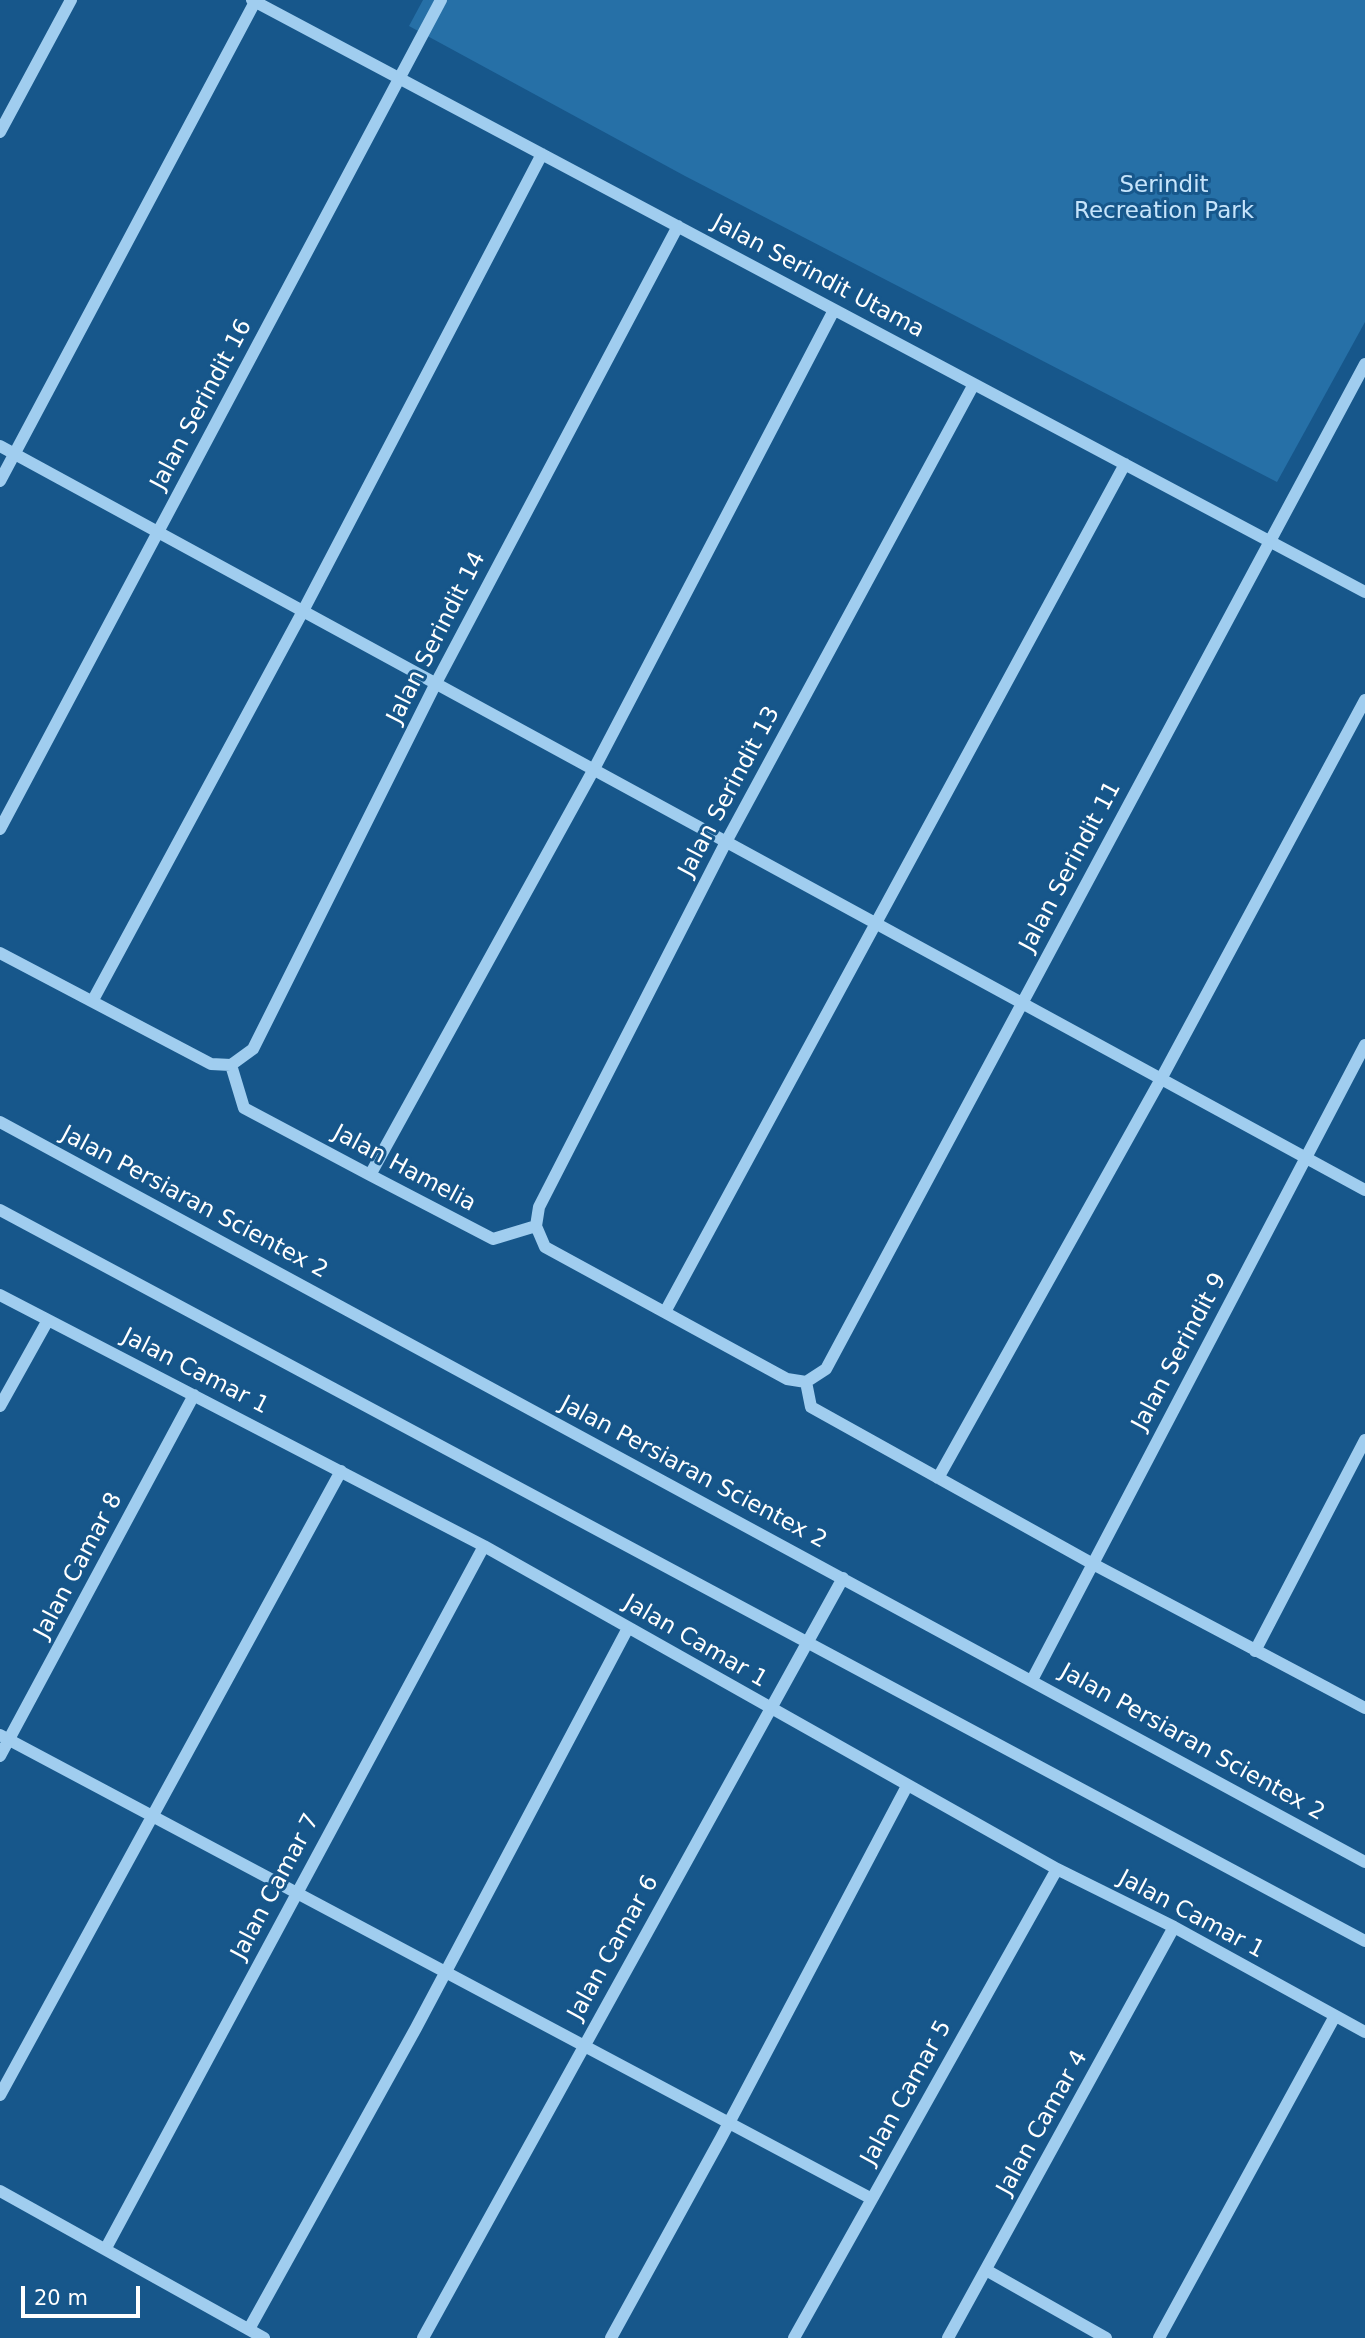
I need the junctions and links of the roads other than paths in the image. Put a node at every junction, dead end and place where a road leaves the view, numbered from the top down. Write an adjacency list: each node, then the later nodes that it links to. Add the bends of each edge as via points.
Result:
1 (71, 0): 5 (street)
2 (442, 0): 4 (street, Jalan Serindit 16)
3 (255, 1): 4 (street, Jalan Serindit Utama); 12 (street)
4 (400, 78): 6 (street, Jalan Serindit Utama); 15 (street, Jalan Serindit 16)
5 (0, 132)
6 (542, 154): 7 (street, Jalan Serindit Utama); 18 (street)
7 (678, 226): 8 (street, Jalan Serindit Utama); 19 (street, Jalan Serindit 14)
8 (834, 310): 10 (street, Jalan Serindit Utama); 21 (street)
9 (1365, 364): 16 (street, Jalan Serindit 11)
10 (974, 384): 13 (street, Jalan Serindit Utama); 23 (street, Jalan Serindit 13)
11 (0, 446): 12 (street)
12 (15, 454): 14 (street); 15 (street)
13 (1125, 464): 16 (street, Jalan Serindit Utama); 24 (street)
14 (0, 481)
15 (158, 532): 18 (street); 22 (street, Jalan Serindit 16)
16 (1270, 541): 17 (street, Jalan Serindit Utama); 27 (street, Jalan Serindit 11)
17 (1365, 592)
18 (303, 611): 19 (street); 26 (street)
19 (436, 683): 21 (street); 29 (street, Jalan Serindit 14, via 253,1049)
20 (1365, 700): 30 (street)
21 (594, 769): 23 (street); 33 (street)
22 (0, 829)
23 (726, 842): 24 (street); 36 (street, Jalan Serindit 13, via 539,1207)
24 (877, 924): 27 (street); 38 (street)
25 (0, 953): 26 (street)
26 (93, 1000): 29 (street, via 211,1064)
27 (1022, 1003): 30 (street); 40 (street, Jalan Serindit 11, via 826,1369)
28 (1365, 1045): 32 (street, Jalan Serindit 9)
29 (231, 1065): 33 (street, Jalan Hamelia, via 244,1108)
30 (1161, 1079): 32 (street); 45 (street)
31 (0, 1122): 48 (street, Jalan Persiaran Scientex 2)
32 (1306, 1158): 34 (street); 47 (street, Jalan Serindit 9)
33 (370, 1175): 36 (street, Jalan Hamelia, via 494,1239)
34 (1365, 1190)
35 (0, 1210): 50 (street)
36 (536, 1226): 38 (street, via 545,1247)
37 (0, 1295): 39 (street, Jalan Camar 1)
38 (664, 1312): 40 (street, via 787,1379)
39 (48, 1320): 41 (street, Jalan Camar 1); 42 (street)
40 (806, 1382): 45 (street, via 811,1407)
41 (194, 1395): 44 (street, Jalan Camar 1); 55 (street, Jalan Camar 8)
42 (0, 1406)
43 (1365, 1440): 51 (street)
44 (341, 1471): 46 (street, Jalan Camar 1); 58 (street)
45 (938, 1478): 47 (street)
46 (484, 1546): 49 (street, Jalan Camar 1); 61 (street, Jalan Camar 7)
47 (1093, 1564): 51 (street); 52 (street, Jalan Serindit 9)
48 (843, 1578): 50 (street, Jalan Camar 6); 52 (street, Jalan Persiaran Scientex 2)
49 (628, 1628): 54 (street, Jalan Camar 1); 64 (street)
50 (809, 1641): 54 (street, Jalan Camar 6); 63 (street)
51 (1255, 1651): 53 (street)
52 (1032, 1680): 59 (street, Jalan Persiaran Scientex 2)
53 (1365, 1708)
54 (769, 1709): 57 (street, Jalan Camar 1); 67 (street, Jalan Camar 6)
55 (4, 1737): 56 (street, Jalan Camar 8); 58 (street)
56 (0, 1756)
57 (907, 1786): 60 (street, Jalan Camar 1); 69 (street)
58 (150, 1817): 61 (street); 68 (street)
59 (1365, 1862)
60 (1057, 1869): 62 (street, Jalan Camar 1); 71 (street, Jalan Camar 5)
61 (297, 1893): 64 (street); 72 (street, Jalan Camar 7)
62 (1174, 1927): 65 (street, Jalan Camar 1); 73 (street, Jalan Camar 4)
63 (1365, 1941)
64 (445, 1973): 67 (street); 74 (street)
65 (1335, 2016): 66 (street, Jalan Camar 1); 81 (street)
66 (1365, 2032)
67 (584, 2046): 69 (street); 76 (street, Jalan Camar 6)
68 (0, 2095)
69 (728, 2124): 71 (street); 77 (street)
70 (0, 2191): 72 (street)
71 (872, 2199): 78 (street, Jalan Camar 5)
72 (106, 2248): 74 (street)
73 (986, 2270): 79 (street, Jalan Camar 4); 80 (street)
74 (248, 2329): 75 (street)
75 (264, 2338)
76 (423, 2338)
77 (611, 2338)
78 (794, 2338)
79 (948, 2338)
80 (1106, 2338)
81 (1159, 2338)

